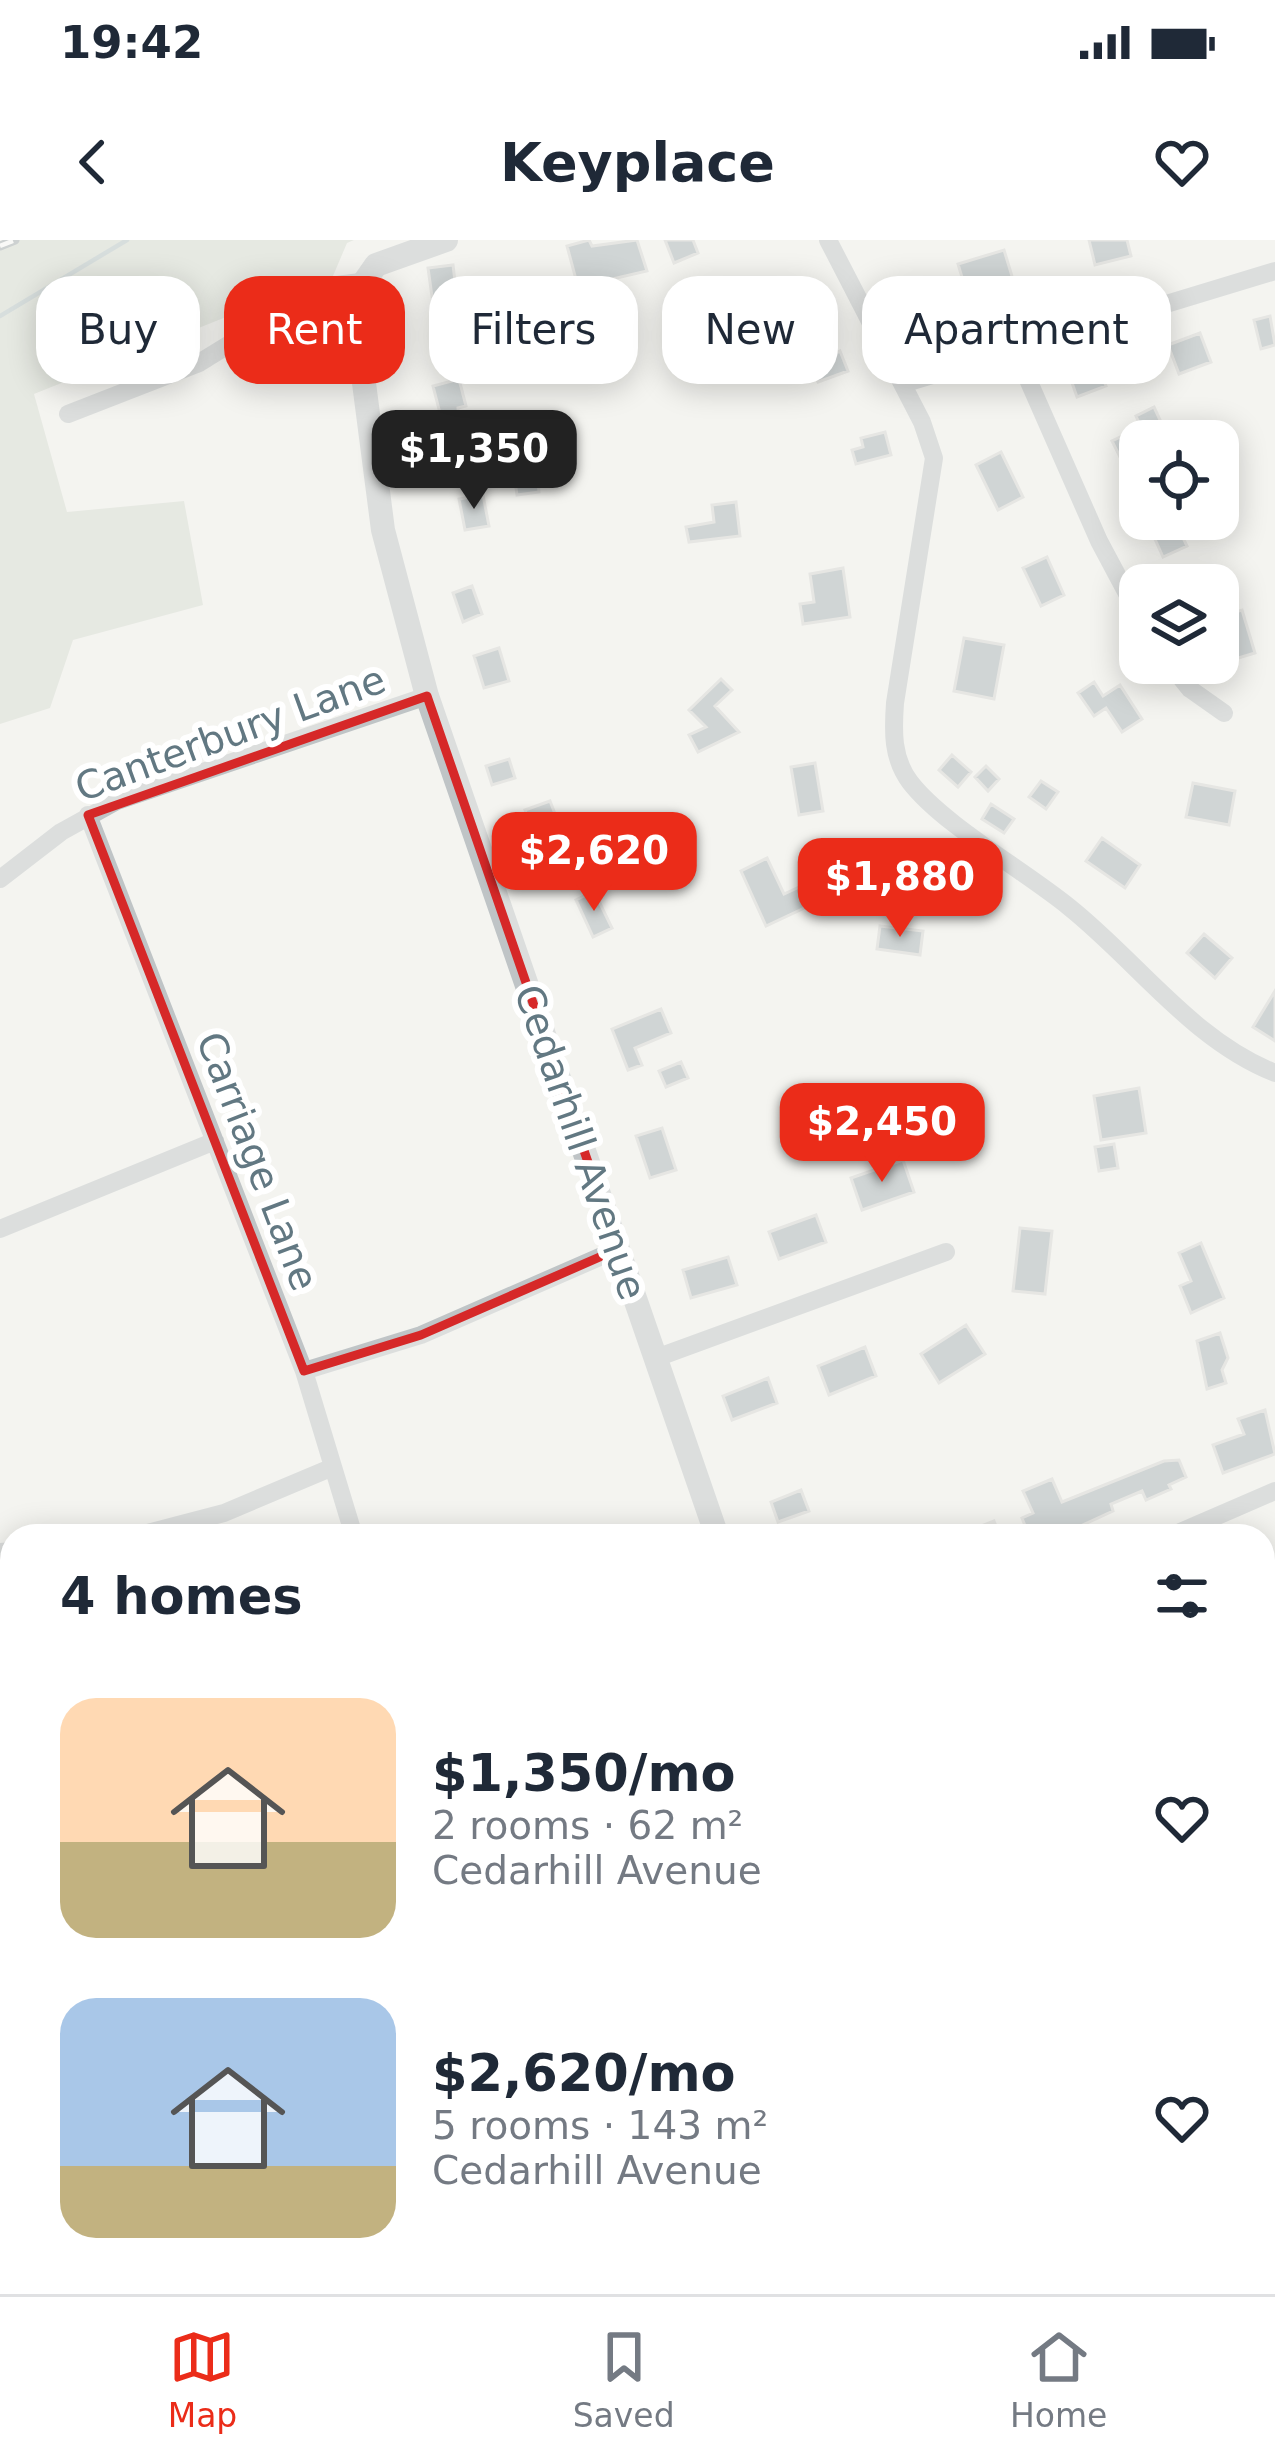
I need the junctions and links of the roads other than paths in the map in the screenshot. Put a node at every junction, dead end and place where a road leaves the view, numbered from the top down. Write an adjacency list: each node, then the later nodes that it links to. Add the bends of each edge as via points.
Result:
1 (446, 240): 4 (street, via 397,254)
2 (828, 240): 6 (street)
3 (1275, 271): 5 (street)
4 (368, 276)
5 (1171, 303)
6 (862, 305)
7 (224, 348): 11 (street)
8 (362, 384): 14 (street, Cedarhill Avenue, via 383,530)
9 (903, 384): 18 (street, via 928,436 934,479 895,703 894,743 908,779 1071,908 1199,1029)
10 (1030, 384): 12 (street)
11 (68, 414)
12 (1119, 579)
13 (1186, 684): 15 (street)
14 (427, 696): 16 (street, Canterbury Lane); 21 (street, Cedarhill Avenue)
15 (1224, 713)
16 (88, 814): 17 (street, Canterbury Lane); 19 (street, Carriage Lane)
17 (0, 879)
18 (1275, 1073)
19 (215, 1141): 20 (street); 24 (street, Carriage Lane)
20 (0, 1229)
21 (618, 1249): 23 (street, Cedarhill Avenue); 24 (street, via 421,1335)
22 (946, 1252): 23 (street)
23 (656, 1358): 29 (street, Cedarhill Avenue)
24 (304, 1371): 25 (street, Carriage Lane)
25 (333, 1467): 27 (street); 28 (street, Carriage Lane)
26 (1275, 1491): 30 (street)
27 (182, 1524)
28 (350, 1524)
29 (713, 1524)
30 (1199, 1524)

